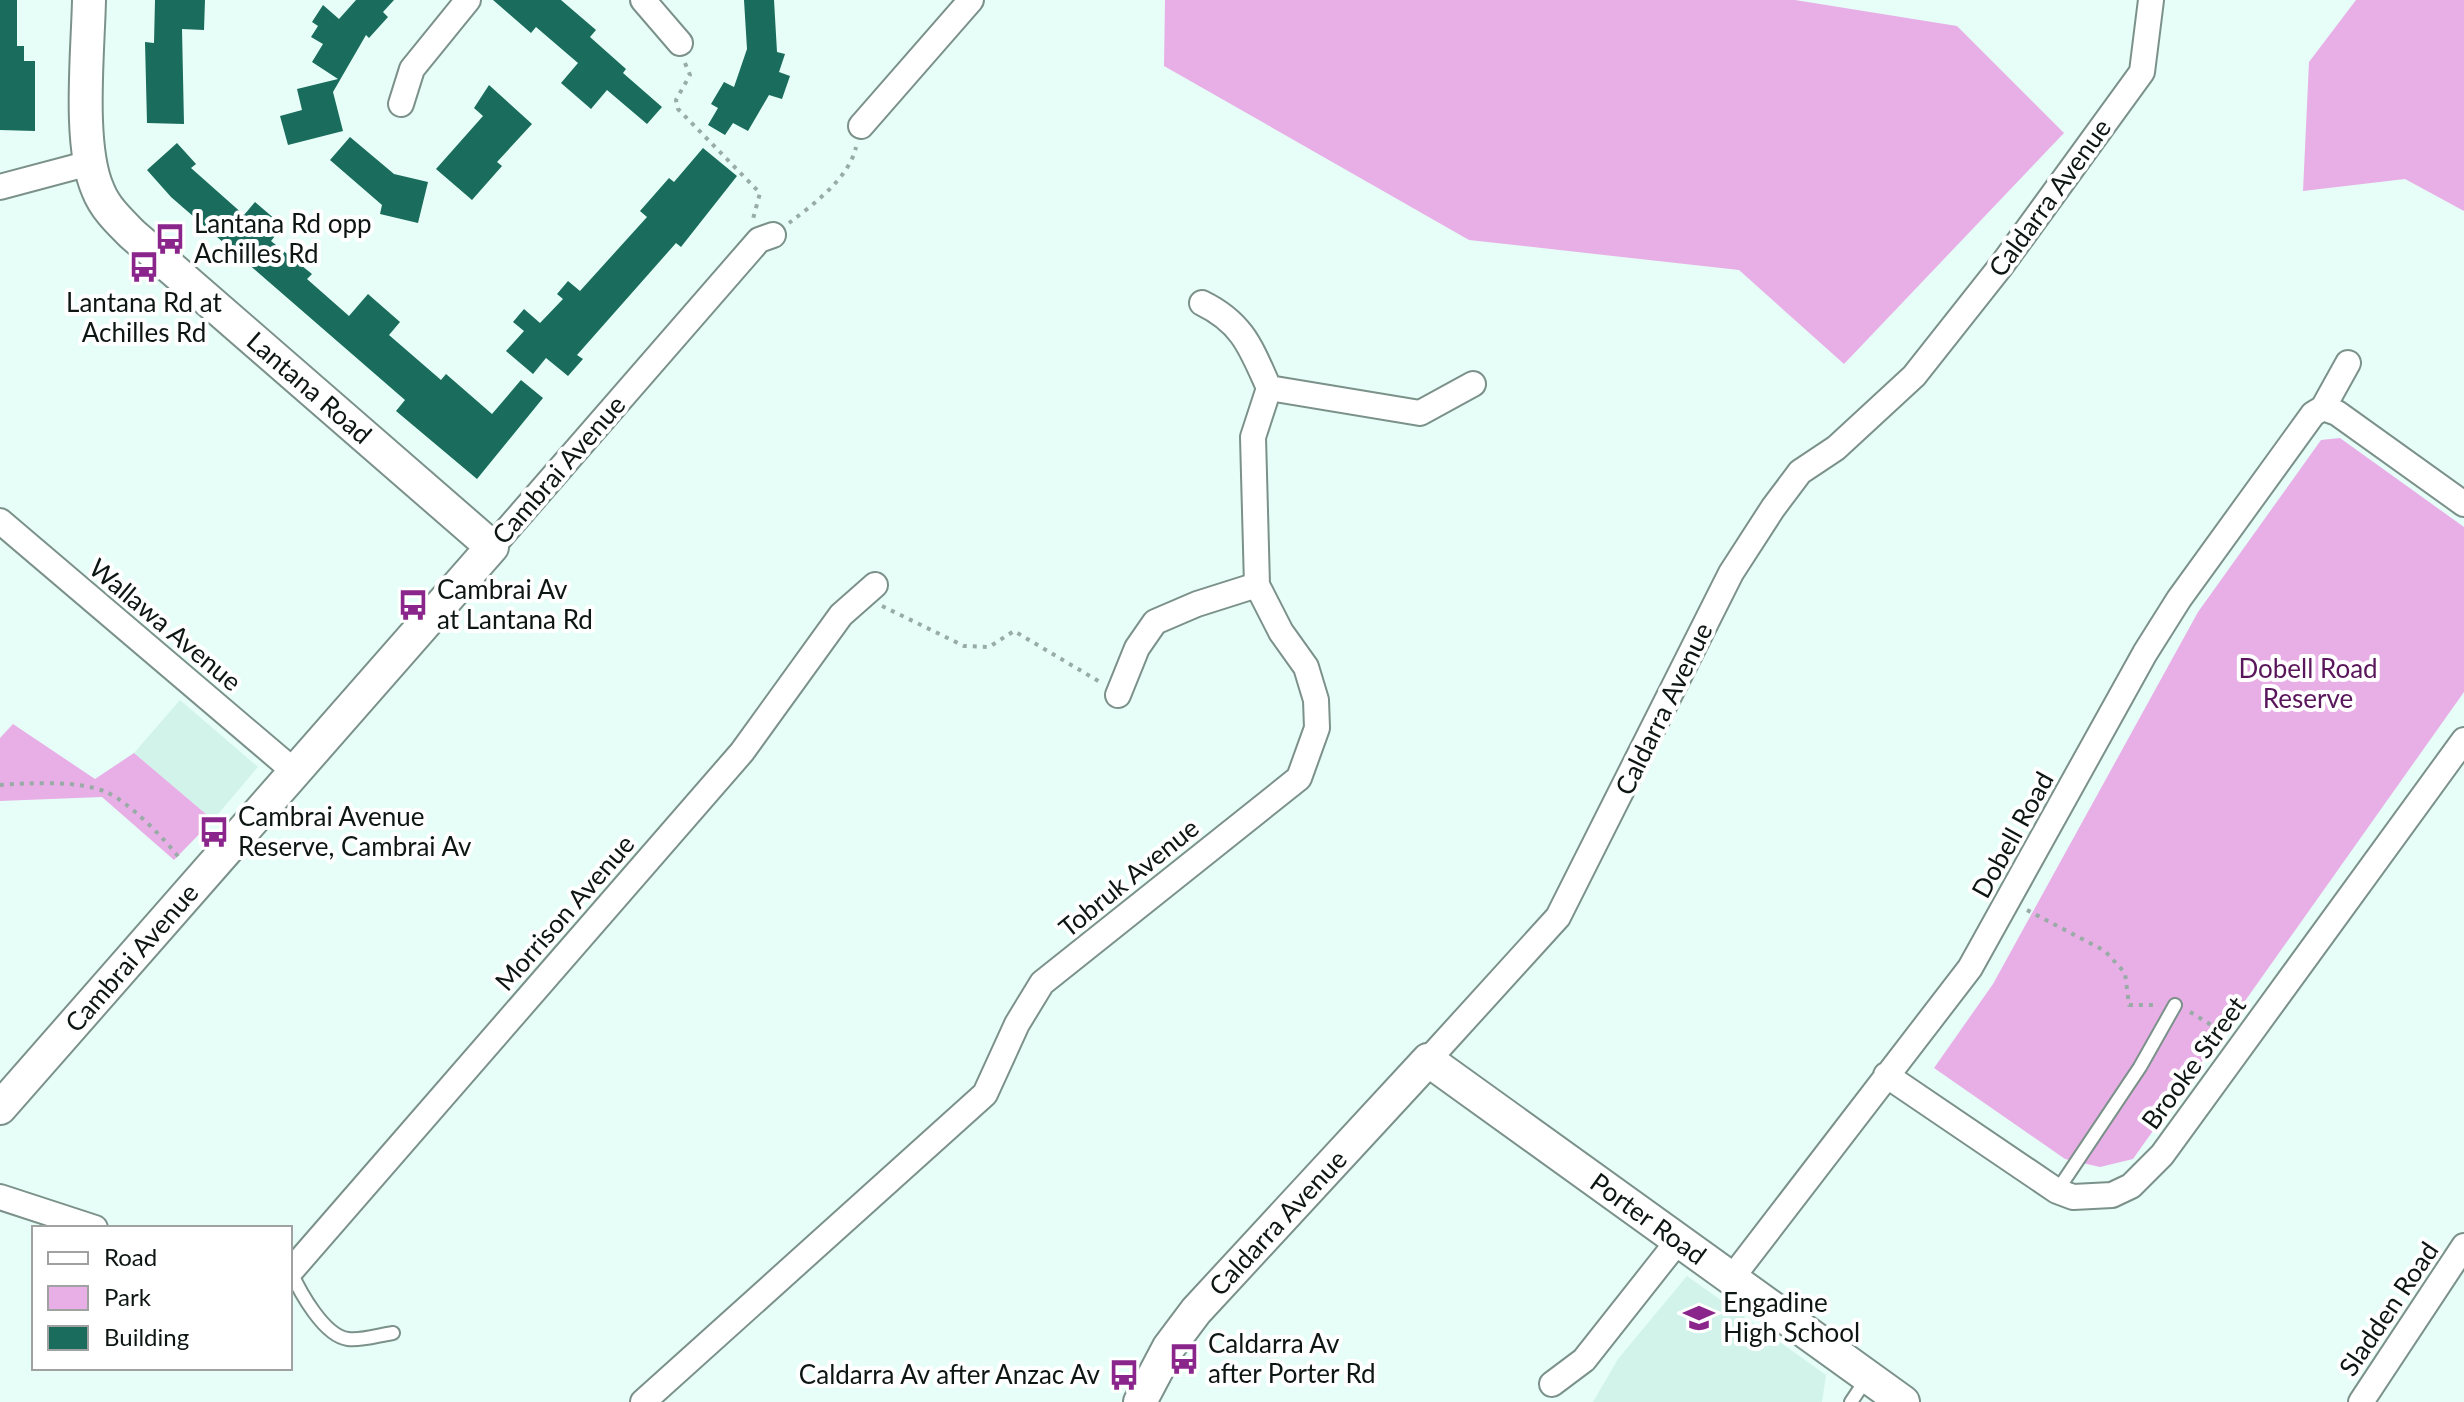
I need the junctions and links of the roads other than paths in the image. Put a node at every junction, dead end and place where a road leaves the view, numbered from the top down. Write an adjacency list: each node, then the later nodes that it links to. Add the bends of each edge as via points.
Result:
1 (89, 0): 9 (street, Lantana Road)
2 (468, 0): 7 (street, via 412,69)
3 (643, 0): 6 (street)
4 (971, 0): 8 (street)
5 (2151, 0): 26 (street, Caldarra Avenue, via 2142,72 1914,376 1836,448 1800,472 1773,508 1731,573 1558,917)
6 (676, 39)
7 (401, 104)
8 (861, 126)
9 (90, 163): 10 (street); 19 (street, Lantana Road, via 105,203 132,234)
10 (0, 187)
11 (766, 238): 19 (street, Cambrai Avenue)
12 (1202, 303): 15 (street, via 1227,315 1249,343)
13 (2348, 363): 16 (street, Dobell Road)
14 (1473, 384): 15 (street, via 1420,413)
15 (1269, 388): 21 (street, Tobruk Avenue, via 1253,437)
16 (2323, 408): 17 (street); 27 (street, Dobell Road, via 2298,432 2179,599 1970,968)
17 (2464, 504)
18 (0, 521): 24 (street, Wallawa Avenue)
19 (492, 547): 24 (street, Cambrai Avenue)
20 (875, 585): 34 (street, Morrison Avenue, via 841,615 742,752)
21 (1257, 585): 22 (street, via 1155,622 1137,648); 40 (street, Tobruk Avenue, via 1306,667 1316,700 1317,728 1299,778 1042,983 985,1094)
22 (1118, 695)
23 (2464, 740): 29 (street, Brooke Street, via 2162,1155 2131,1186 2112,1195)
24 (295, 772): 28 (street, Cambrai Avenue)
25 (2175, 1005): 29 (lane)
26 (1428, 1060): 32 (street, Porter Road); 41 (street, Caldarra Avenue, via 1196,1311 1169,1347)
27 (1886, 1075): 29 (street, Brooke Street); 36 (street, Dobell Road)
28 (0, 1108)
29 (2057, 1191)
30 (0, 1197): 31 (street)
31 (89, 1226)
32 (1678, 1241): 36 (street, Porter Road); 38 (street, via 1584,1360)
33 (2464, 1246): 43 (street, Sladden Road)
34 (292, 1271)
35 (292, 1274): 37 (lane, via 308,1307 342,1338)
36 (1731, 1279): 39 (street, Porter Road)
37 (393, 1333)
38 (1552, 1384)
39 (1860, 1390): 42 (street, Porter Road)
40 (643, 1402)
41 (1140, 1402)
42 (1903, 1402)
43 (2361, 1402)

